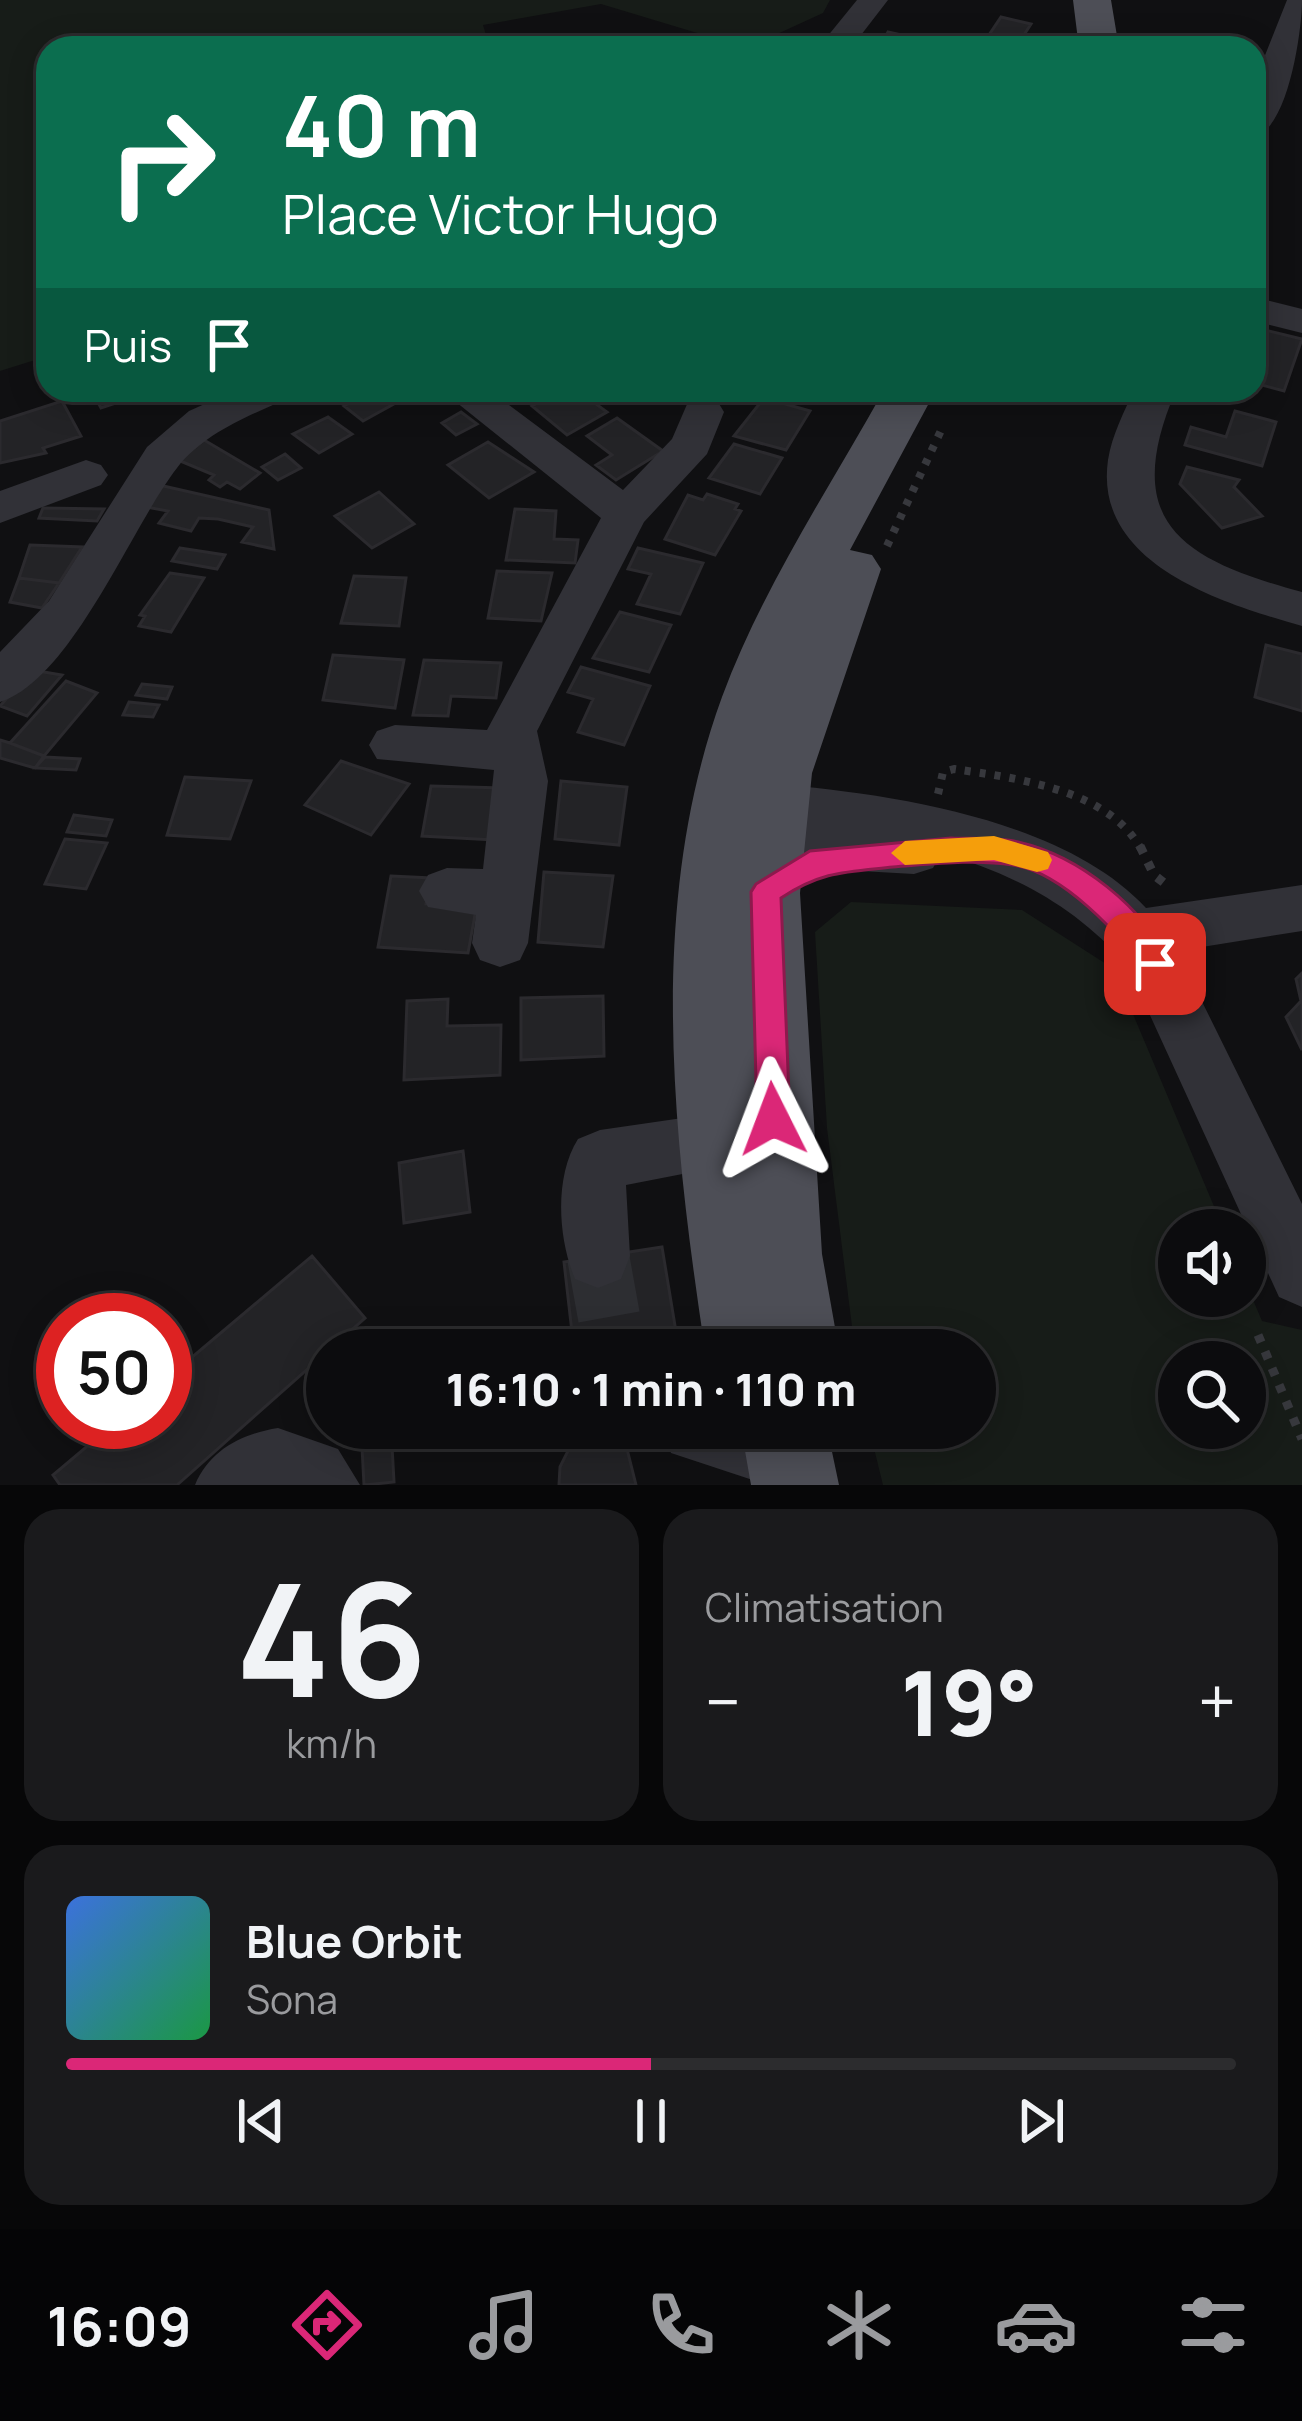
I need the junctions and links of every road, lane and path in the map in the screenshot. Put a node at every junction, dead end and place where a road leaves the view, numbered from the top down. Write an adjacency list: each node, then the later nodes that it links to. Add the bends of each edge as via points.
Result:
1 (873, 0): 5 (street)
2 (1073, 0): 6 (main road)
3 (1092, 0): 7 (main road)
4 (1302, 0): 8 (street)
5 (844, 36)
6 (1077, 36)
7 (1097, 36)
8 (1279, 59): 9 (street)
9 (1266, 94)
10 (1266, 312): 11 (street)
11 (1302, 321)
12 (246, 402): 24 (street, via 204,422 162,457 65,613)
13 (478, 402): 21 (street)
14 (928, 402): 28 (main road, via 860,483 799,592 752,700 726,794)
15 (930, 402): 22 (path)
16 (930, 402): 28 (main road, via 860,549)
17 (1149, 402): 23 (street, via 1128,477 1148,525 1190,567 1247,595)
18 (703, 412): 21 (street, via 692,444)
19 (86, 476): 20 (street)
20 (0, 508)
21 (626, 514): 26 (street, via 512,731)
22 (883, 557)
23 (1302, 609)
24 (0, 682)
25 (395, 746): 26 (street)
26 (514, 751): 30 (street, via 522,781 502,917)
27 (899, 826): 28 (street); 28 (street, via 810,863); 29 (path, via 936,798 943,772 1033,784 1108,815 1137,839 1156,879); 32 (street, via 1042,862)
28 (760, 828): 33 (main road, via 712,990); 38 (main road, via 782,1255)
29 (1184, 883)
30 (447, 891)
31 (1302, 908): 32 (street)
32 (1137, 933): 35 (street)
33 (717, 1142): 34 (street, via 600,1160); 36 (main road); 37 (main road, via 740,1156)
34 (598, 1256)
35 (1302, 1274)
36 (744, 1329)
37 (769, 1329)
38 (794, 1329)
39 (1258, 1335): 40 (path)
40 (1302, 1439)
41 (231, 1485): 42 (street, via 278,1460 311,1470)
42 (324, 1485)

